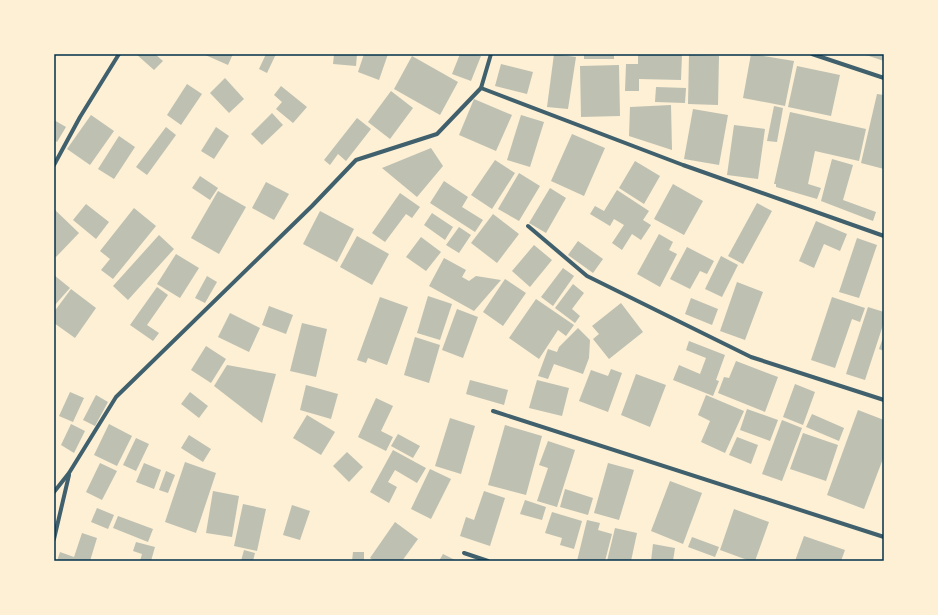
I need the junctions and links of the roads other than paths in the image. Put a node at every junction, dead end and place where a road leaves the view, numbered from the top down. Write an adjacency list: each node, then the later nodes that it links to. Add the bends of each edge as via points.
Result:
1 (119, 54): 6 (street)
2 (491, 54): 5 (street)
3 (812, 54): 4 (street)
4 (884, 78)
5 (481, 88): 8 (street, via 683,165); 11 (street, via 437,134 356,160 116,397)
6 (54, 165)
7 (528, 226): 9 (street, via 588,276 751,357)
8 (884, 236)
9 (884, 400)
10 (493, 411): 13 (street)
11 (69, 473): 12 (street); 14 (street)
12 (54, 492)
13 (884, 537)
14 (54, 539)
15 (464, 553): 16 (street)
16 (488, 561)

